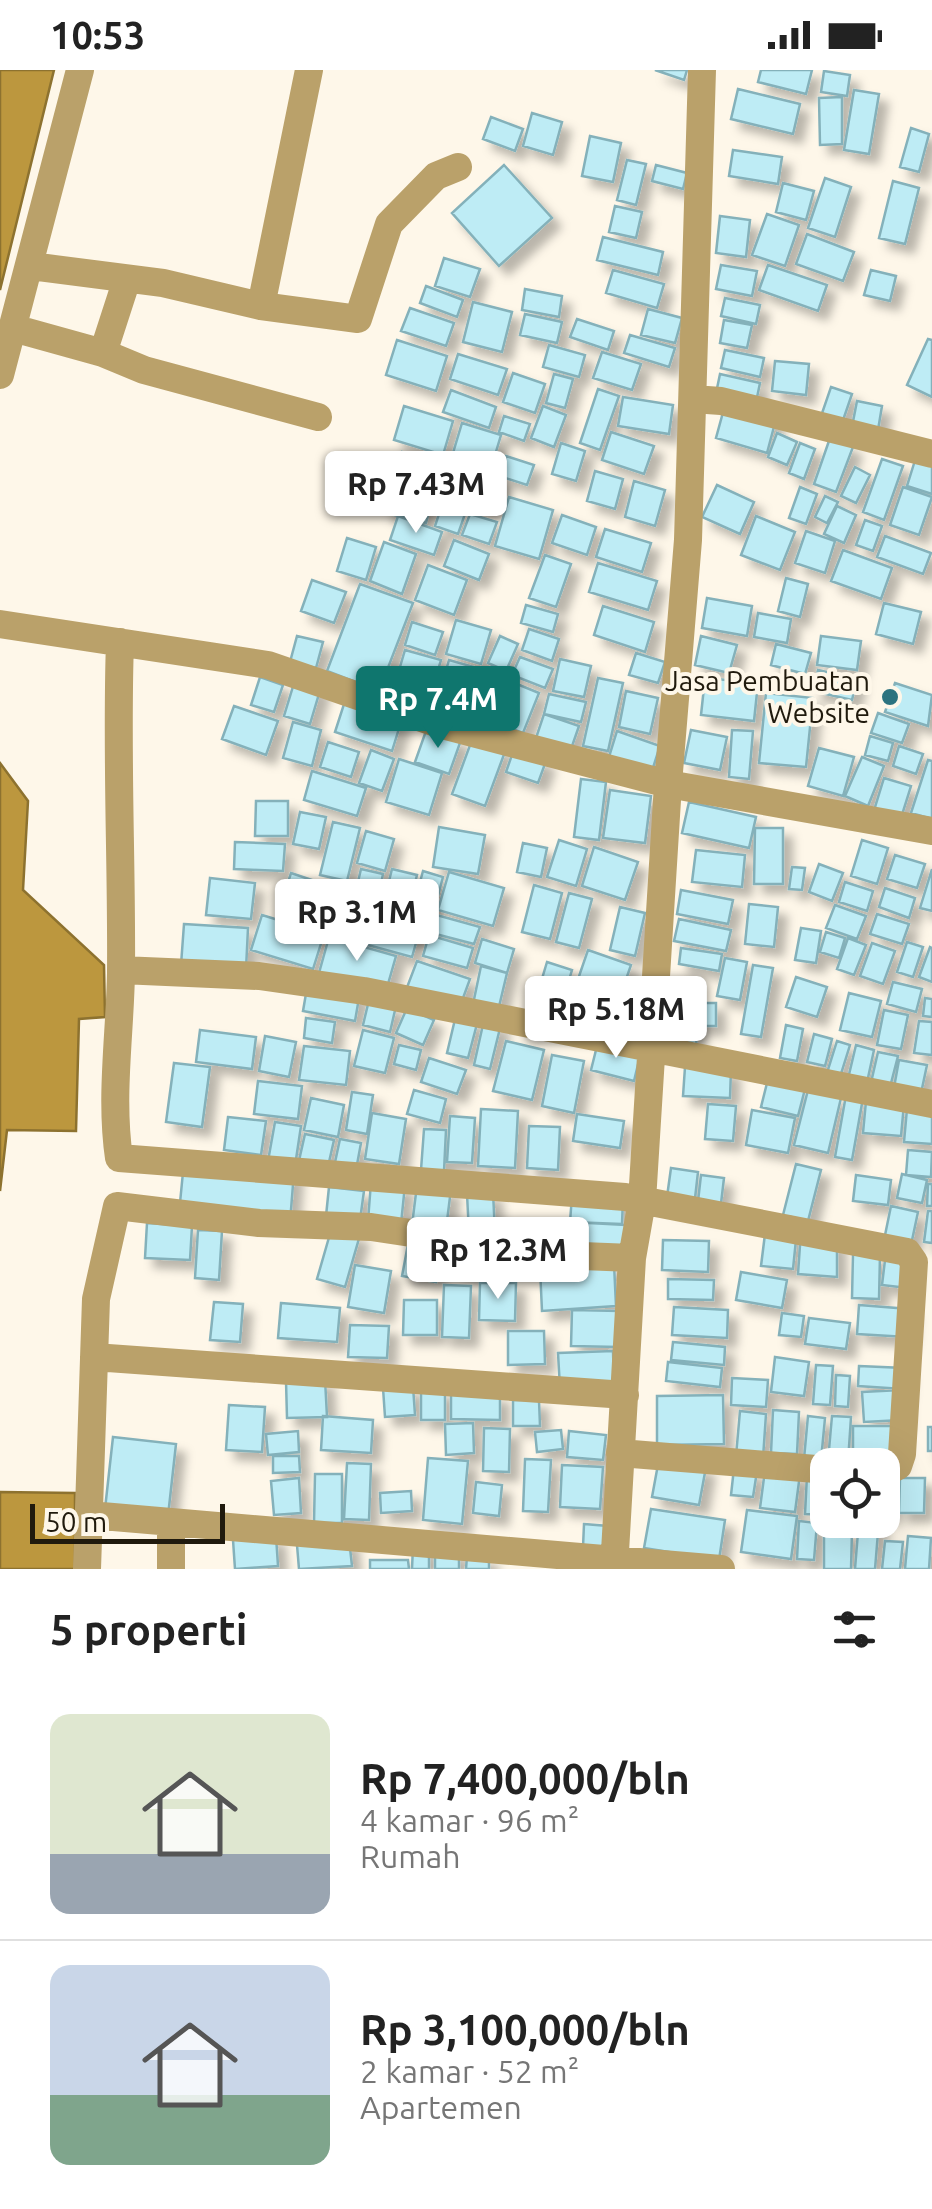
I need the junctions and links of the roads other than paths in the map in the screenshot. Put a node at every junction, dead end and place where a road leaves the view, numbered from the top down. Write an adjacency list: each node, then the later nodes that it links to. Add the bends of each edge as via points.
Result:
1 (80, 70): 5 (street)
2 (309, 70): 7 (street)
3 (702, 70): 11 (street)
4 (458, 168): 7 (street, via 436,176 389,224 358,319)
5 (31, 266): 6 (street); 8 (street)
6 (127, 279): 7 (street); 9 (street)
7 (262, 306)
8 (13, 328): 9 (street); 10 (street)
9 (102, 353): 12 (street)
10 (0, 375)
11 (692, 399): 13 (street); 16 (street)
12 (318, 417)
13 (932, 454)
14 (0, 624): 15 (street)
15 (120, 642): 16 (street, via 268,665 442,724); 18 (street)
16 (668, 784): 17 (street); 19 (street)
17 (932, 832)
18 (121, 970): 19 (street, via 306,982); 21 (street)
19 (650, 1051): 20 (street); 22 (street)
20 (932, 1104)
21 (119, 1158): 22 (street); 23 (street)
22 (642, 1201): 24 (street); 28 (street, via 912,1254)
23 (117, 1206): 24 (street); 25 (street, via 96,1300)
24 (632, 1258): 26 (street)
25 (94, 1357): 26 (street); 30 (street)
26 (626, 1395): 27 (street)
27 (620, 1453): 29 (street); 32 (street)
28 (900, 1460)
29 (810, 1469)
30 (90, 1516): 31 (street); 33 (street)
31 (171, 1522): 32 (street); 34 (street)
32 (614, 1564): 35 (street)
33 (87, 1569)
34 (171, 1569)
35 (722, 1569)

